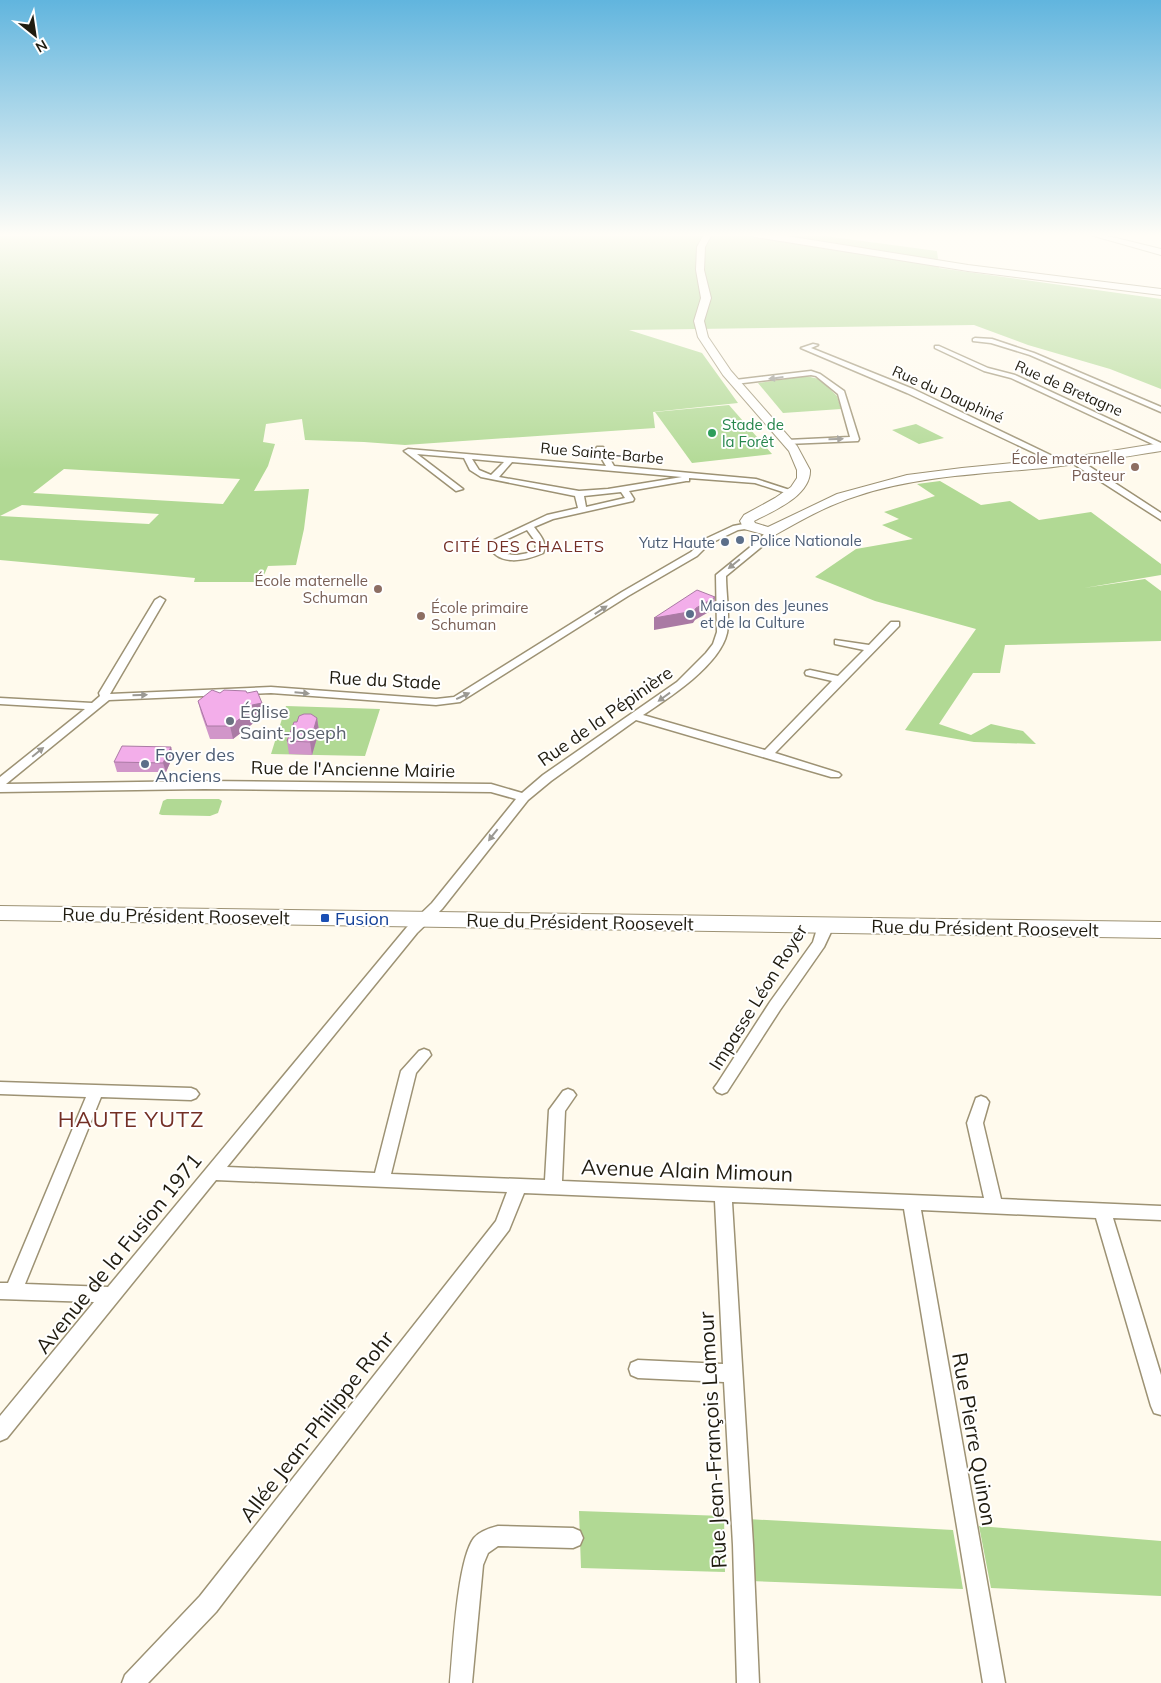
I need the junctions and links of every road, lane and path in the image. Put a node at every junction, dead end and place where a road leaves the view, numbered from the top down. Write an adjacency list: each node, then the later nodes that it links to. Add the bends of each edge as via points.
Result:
1 (701, 313): 5 (street, via 698,321 703,337)
2 (975, 340): 6 (street, via 992,341 1032,354)
3 (815, 345): 13 (street, Rue du Dauphiné, via 804,348 910,391)
4 (937, 347): 8 (street, Rue de Bretagne, via 986,370 1012,376)
5 (735, 382): 7 (street); 7 (street, one-way to 5, via 855,438 841,393 818,375 811,374)
6 (1161, 410)
7 (787, 442): 19 (street, via 801,460 803,472 801,483)
8 (1160, 448): 12 (street)
9 (600, 449): 14 (street)
10 (467, 456): 11 (street, Rue Sainte-Barbe); 16 (street, via 474,472); 17 (street, Rue Sainte-Barbe, via 408,451)
11 (510, 460): 14 (street, Rue Sainte-Barbe); 16 (street)
12 (1075, 461): 13 (street); 22 (street)
13 (1061, 462): 25 (street, via 962,471 891,483 829,502)
14 (611, 468): 15 (street, Rue Sainte-Barbe)
15 (704, 476): 18 (street); 19 (street, Rue Sainte-Barbe, via 767,483)
16 (493, 478): 20 (street)
17 (459, 489)
18 (624, 490): 20 (street); 21 (street, via 630,499)
19 (792, 492): 23 (street, via 749,518)
20 (579, 494): 21 (street)
21 (583, 510): 24 (street, via 550,517)
22 (1161, 517)
23 (749, 526): 25 (street); 32 (street, Rue du Stade, one-way to 23, via 271,690 436,702 456,700 694,554 706,542 736,528)
24 (528, 527): 24 (street, via 498,540 493,544 494,548 508,558 520,558 540,551 540,540)
25 (770, 532): 35 (street, Rue de la Pépinière, one-way to 35, via 721,575 723,622 714,649 681,684)
26 (160, 600): 32 (street, via 104,693)
27 (895, 624): 29 (street)
28 (839, 642): 29 (street)
29 (871, 648): 31 (street)
30 (810, 673): 31 (street)
31 (840, 680): 36 (street)
32 (106, 696): 34 (street)
33 (0, 701): 34 (street)
34 (94, 706): 38 (street, one-way to 34)
35 (637, 717): 36 (street); 40 (street, Rue de la Pépinière)
36 (767, 754): 37 (street)
37 (835, 775)
38 (0, 783)
39 (0, 788): 40 (street, Rue de l'Ancienne Mairie, via 214,785 491,788)
40 (524, 797): 42 (street, Rue de la Pépinière, one-way to 42)
41 (0, 913): 42 (main road, Rue du Président Roosevelt)
42 (424, 919): 43 (main road, Rue du Président Roosevelt); 52 (street, Avenue de la Fusion 1971)
43 (824, 925): 44 (main road, Rue du Président Roosevelt); 47 (street, Impasse Léon Royer, via 819,944)
44 (1161, 930)
45 (424, 1055): 53 (street, via 409,1071)
46 (0, 1088): 48 (street)
47 (722, 1088)
48 (96, 1091): 49 (street); 61 (street)
49 (191, 1094)
50 (568, 1095): 55 (street, via 558,1110)
51 (981, 1102): 58 (street, via 975,1123)
52 (211, 1173): 53 (street, Avenue Alain Mimoun); 62 (street, Avenue de la Fusion 1971)
53 (381, 1180): 54 (street, Avenue Alain Mimoun)
54 (518, 1186): 55 (street, Avenue Alain Mimoun); 68 (street, Allée Jean-Philippe Rohr, via 503,1225 208,1604)
55 (553, 1187): 56 (street, Avenue Alain Mimoun)
56 (722, 1194): 57 (street, Avenue Alain Mimoun); 64 (street, Rue Jean-François Lamour)
57 (911, 1202): 58 (street, Avenue Alain Mimoun); 71 (street, Rue Pierre Quinon)
58 (994, 1206): 59 (street, Avenue Alain Mimoun)
59 (1102, 1210): 60 (street, Avenue Alain Mimoun); 65 (street)
60 (1161, 1212)
61 (6, 1291): 62 (street)
62 (113, 1295): 66 (street, Avenue de la Fusion 1971)
63 (638, 1369): 64 (street)
64 (733, 1373): 70 (street, Rue Jean-François Lamour)
65 (1161, 1406)
66 (0, 1431)
67 (573, 1538): 69 (street, via 498,1536 487,1538 478,1548 473,1565)
68 (133, 1683)
69 (461, 1683)
70 (748, 1683)
71 (994, 1683)

